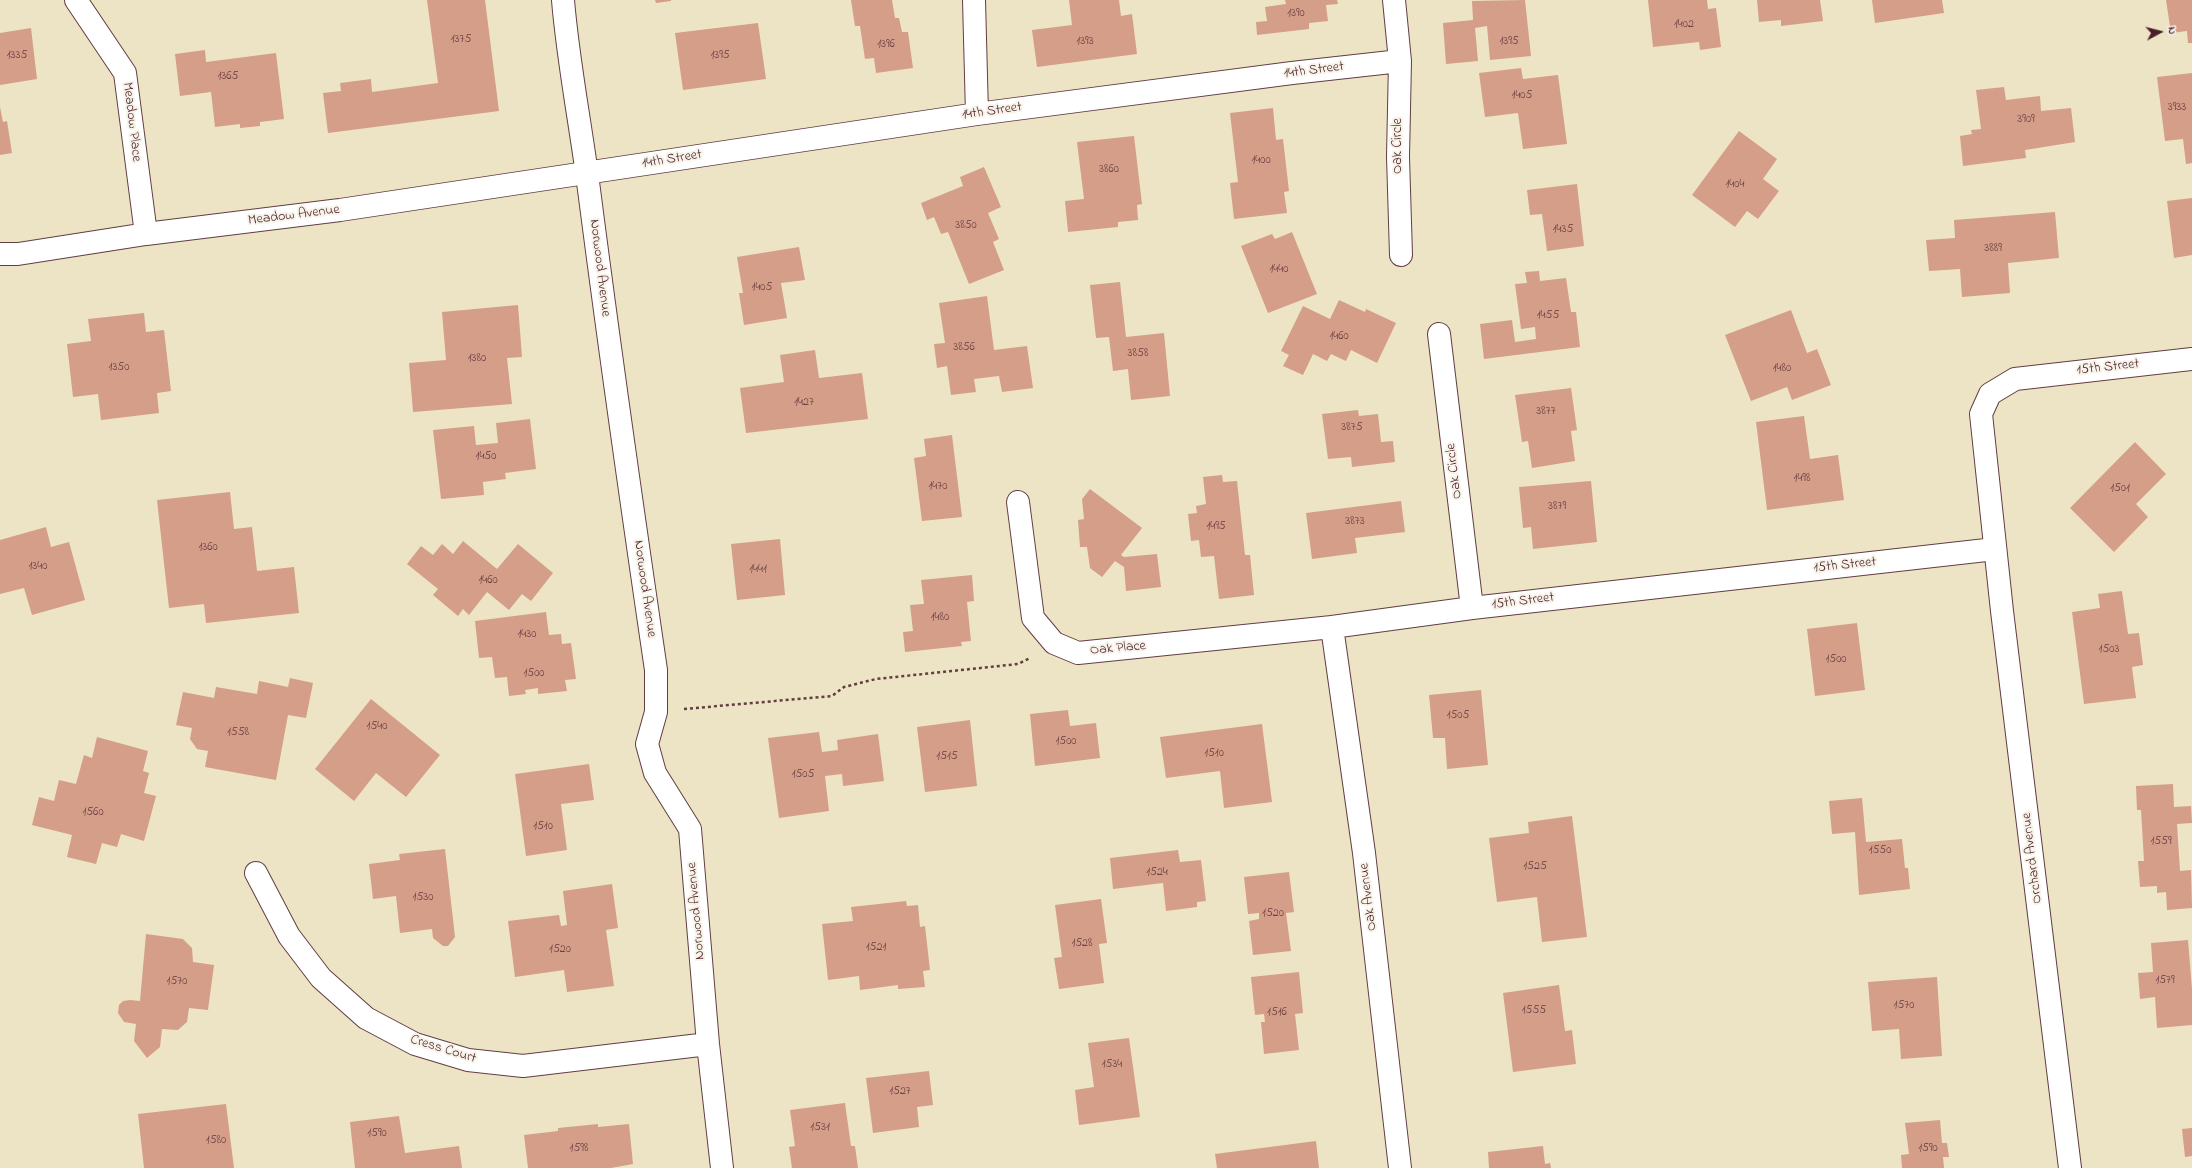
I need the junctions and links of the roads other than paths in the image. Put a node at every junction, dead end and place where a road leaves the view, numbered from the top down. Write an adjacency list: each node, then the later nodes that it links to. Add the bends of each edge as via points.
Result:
1 (76, 0): 8 (street, Meadow Place, via 125,73)
2 (563, 0): 7 (street, Norwood Avenue, via 566,42)
3 (974, 0): 6 (street)
4 (1394, 0): 5 (street, Oak Circle)
5 (1400, 61): 6 (street, 14th Street); 10 (street, Oak Circle, via 1398,157)
6 (977, 114): 7 (street, 14th Street)
7 (586, 173): 8 (street, Meadow Avenue, via 340,210); 18 (street, Norwood Avenue, via 612,375 656,670 656,712 647,744 655,773 690,829)
8 (146, 234): 9 (street, Meadow Avenue, via 18,254)
9 (0, 254)
10 (1401, 255)
11 (1439, 334): 15 (street, Oak Circle)
12 (2192, 359): 14 (street, 15th Street, via 2015,379 1990,394 1981,414)
13 (1018, 502): 16 (street, Oak Place, via 1033,618 1054,643 1078,653)
14 (1995, 549): 15 (street, 15th Street); 21 (street, Orchard Avenue)
15 (1472, 608): 16 (street, 15th Street)
16 (1332, 627): 20 (street, Oak Avenue, via 1364,853)
17 (256, 873): 18 (street, Cress Court, via 289,936 321,978 366,1018 415,1044 468,1060 523,1066)
18 (708, 1044): 19 (street, Norwood Avenue)
19 (722, 1168)
20 (1400, 1168)
21 (2070, 1168)

